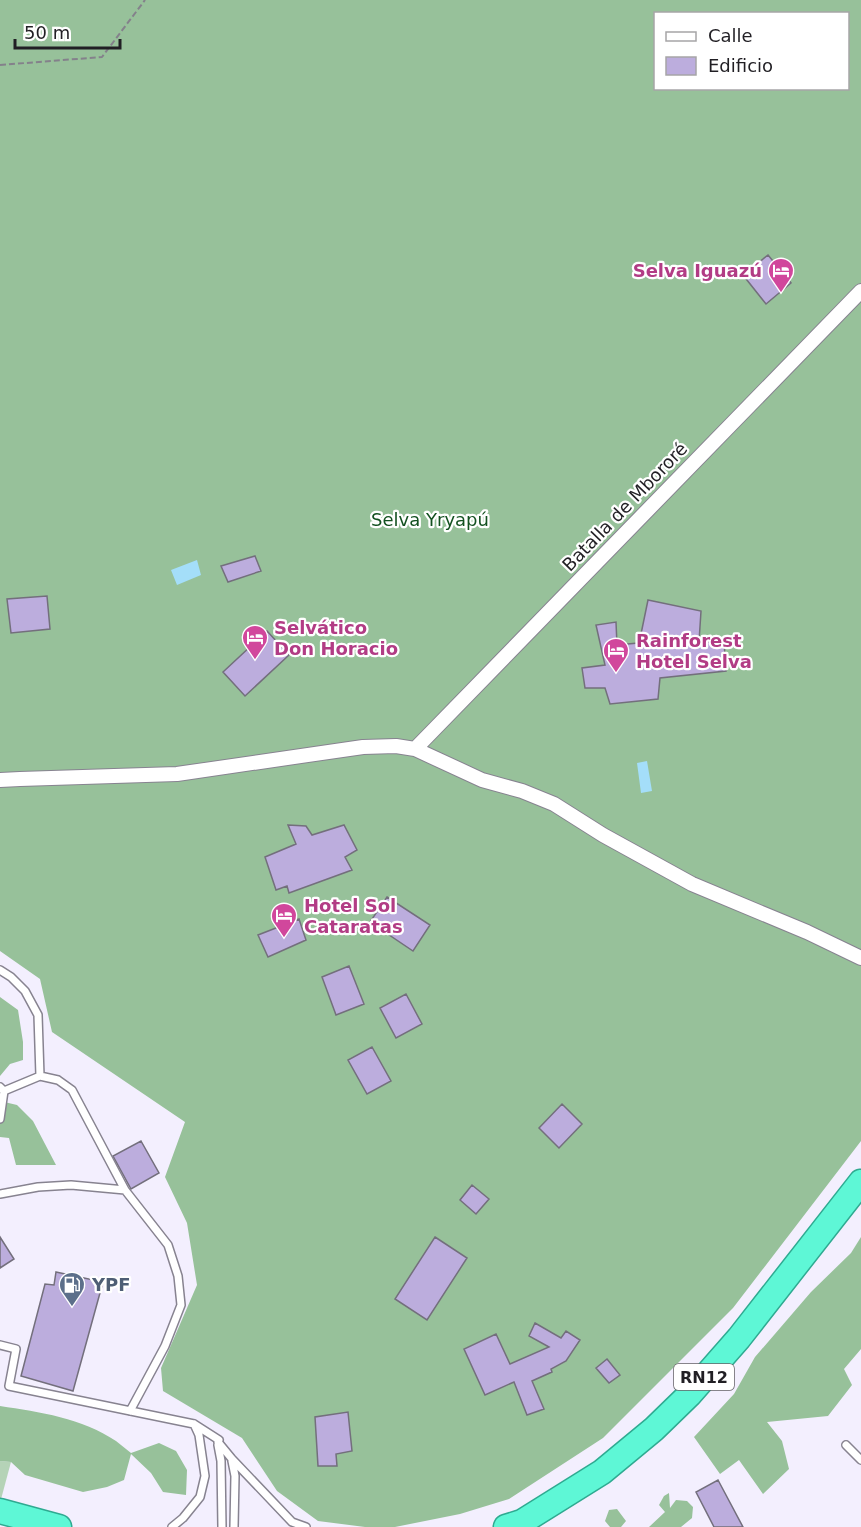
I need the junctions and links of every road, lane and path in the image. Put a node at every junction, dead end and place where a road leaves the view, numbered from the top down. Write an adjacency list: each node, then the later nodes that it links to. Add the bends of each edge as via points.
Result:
1 (145, 0): 2 (path, via 102,57)
2 (0, 65)
3 (861, 291): 4 (street, Batalla de Mbororé)
4 (415, 749): 5 (street, via 363,747 177,774); 6 (street, via 482,780 554,804 603,836 692,884)
5 (0, 780)
6 (861, 958)
7 (0, 970): 8 (lane, via 25,991 38,1016)
8 (40, 1076): 9 (lane); 12 (lane, via 58,1080 72,1090)
9 (2, 1089): 10 (lane)
10 (0, 1119)
11 (861, 1182): 29 (highway, RN12, via 739,1338 689,1395 602,1472 522,1522)
12 (125, 1190): 13 (lane, via 71,1185); 17 (lane, via 168,1245 178,1276 181,1305 165,1346)
13 (0, 1194)
14 (0, 1345): 16 (lane, via 16,1349)
15 (0, 1384): 16 (lane)
16 (9, 1386): 17 (lane)
17 (130, 1410): 18 (lane)
18 (194, 1424): 19 (lane); 25 (lane, via 205,1476 200,1497)
19 (218, 1441): 21 (lane); 26 (lane)
20 (846, 1445): 22 (lane)
21 (232, 1459): 27 (lane); 28 (lane, via 292,1522)
22 (861, 1460)
23 (0, 1512): 24 (highway)
24 (44, 1525)
25 (172, 1527)
26 (222, 1527)
27 (234, 1527)
28 (306, 1527)
29 (506, 1527)

